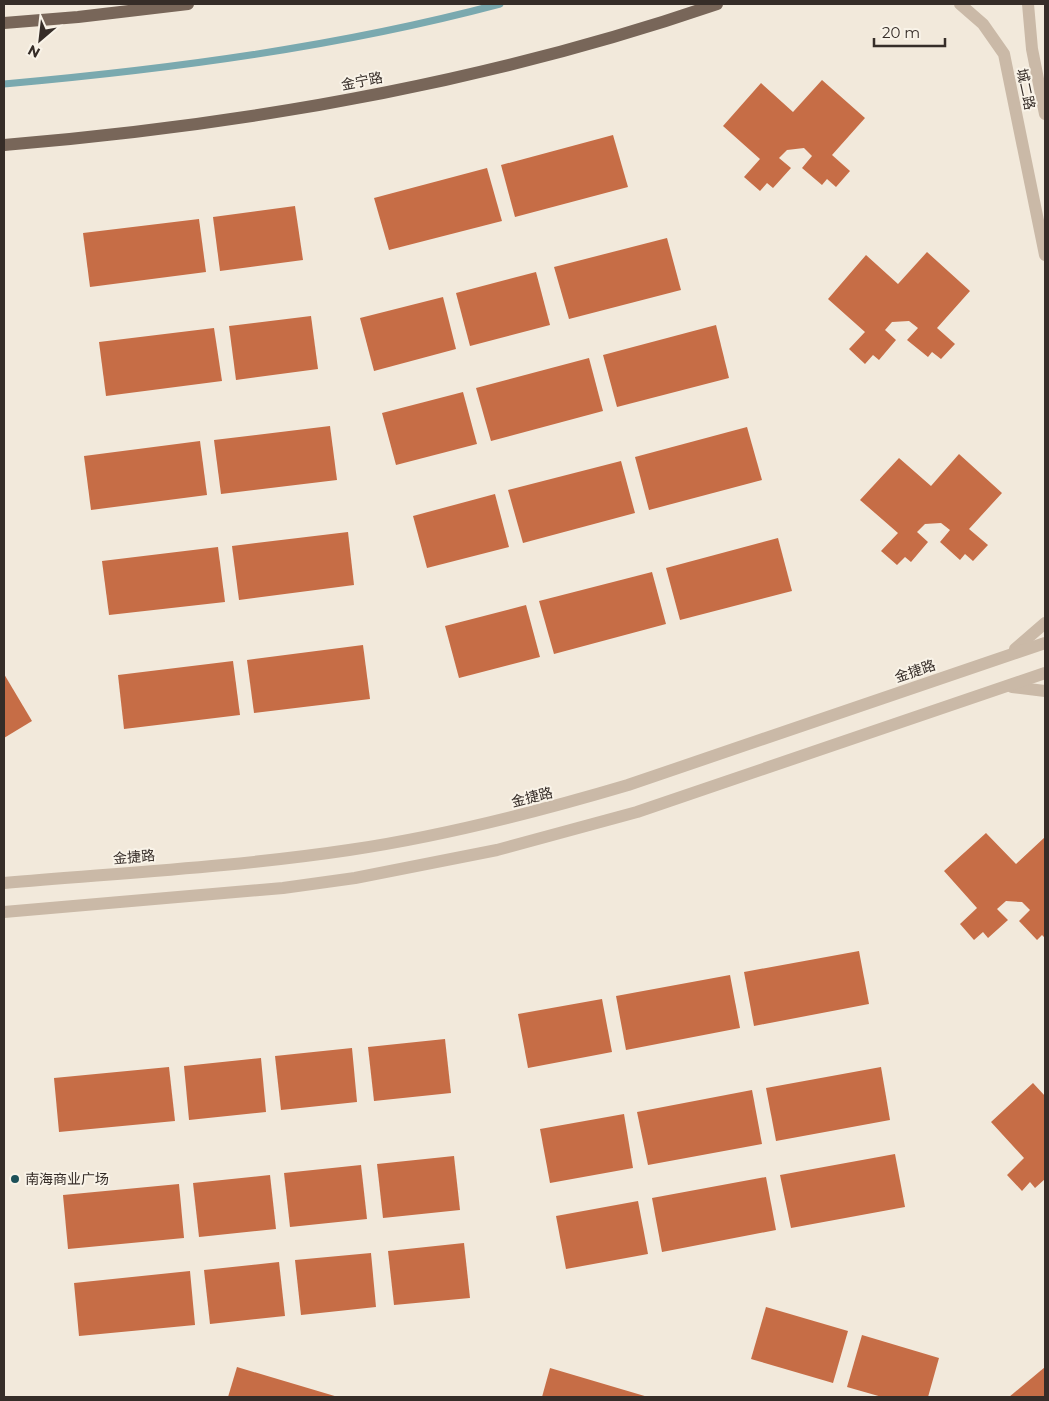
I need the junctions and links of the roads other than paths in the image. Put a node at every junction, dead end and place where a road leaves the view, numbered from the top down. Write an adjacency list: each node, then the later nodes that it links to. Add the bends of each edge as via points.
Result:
1 (188, 4): 5 (main road)
2 (717, 4): 7 (main road, 金宁路, via 588,43 397,90 194,125)
3 (960, 4): 8 (street, 城二路, via 983,24 1004,54)
4 (1028, 4): 6 (street, 城二路, via 1032,49)
5 (4, 23)
6 (1045, 114)
7 (4, 145)
8 (1045, 255)
9 (1045, 623): 11 (street)
10 (1045, 643): 11 (street, 金捷路)
11 (1005, 657): 15 (street, 金捷路, via 628,785 490,823 403,841 279,859)
12 (1045, 673): 13 (street)
13 (1007, 686): 14 (street); 16 (street, via 637,812 497,850 283,888)
14 (1045, 691)
15 (4, 883)
16 (4, 912)

